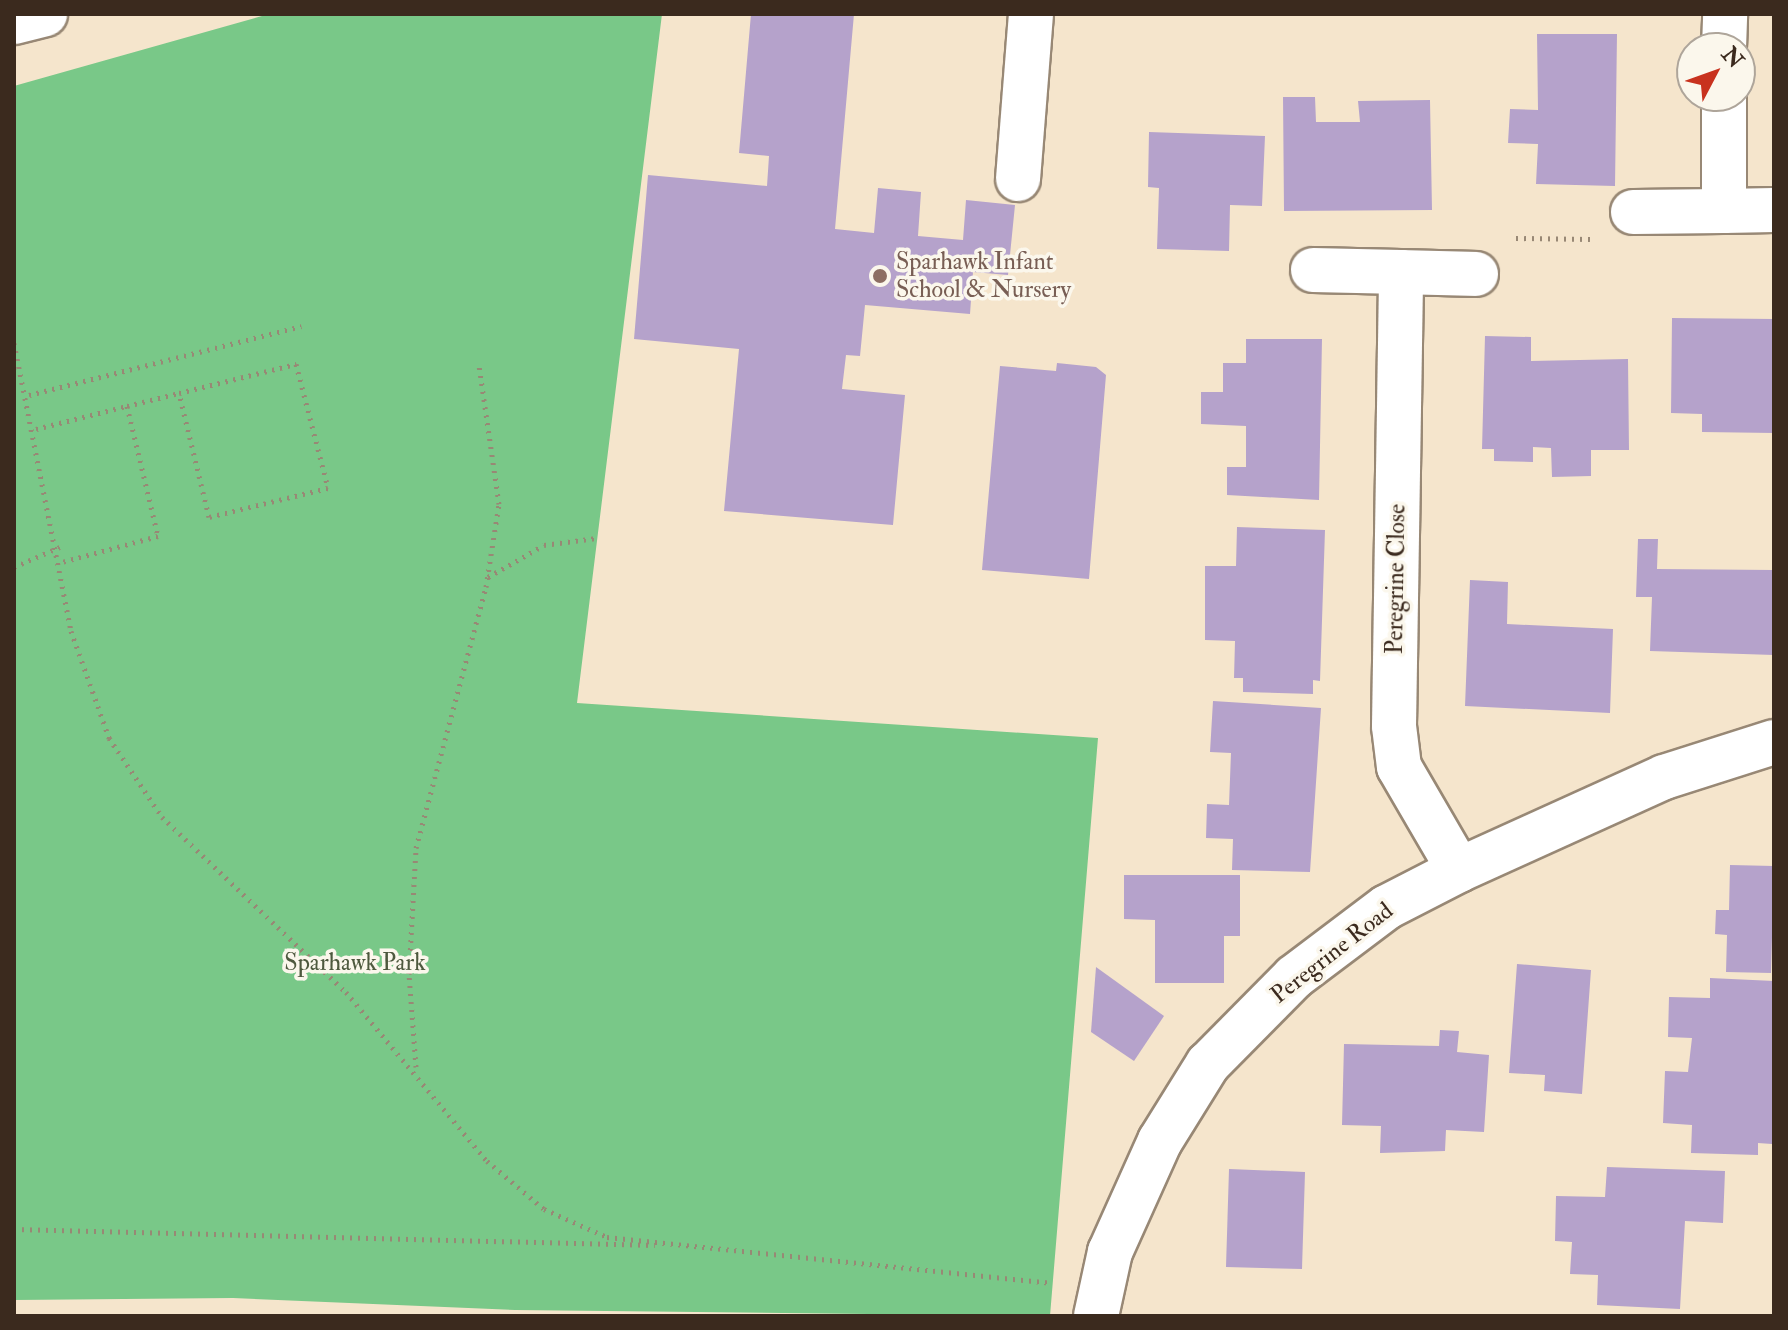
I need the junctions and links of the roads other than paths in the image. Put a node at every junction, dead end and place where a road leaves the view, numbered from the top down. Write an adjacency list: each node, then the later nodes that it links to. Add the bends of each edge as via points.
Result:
1 (45, 14): 3 (street)
2 (1031, 14): 5 (street)
3 (14, 22)
4 (1724, 112): 7 (street)
5 (1018, 179)
6 (1774, 210): 7 (street)
7 (1724, 211): 8 (street)
8 (1633, 212)
9 (1313, 270): 10 (street)
10 (1401, 272): 11 (street); 13 (street, Peregrine Close, via 1394,726 1399,767)
11 (1476, 274)
12 (1774, 742): 13 (street, Peregrine Road, via 1664,777)
13 (1459, 870): 14 (street, Peregrine Road, via 1387,907 1294,977 1208,1064 1160,1141)
14 (1097, 1301)

